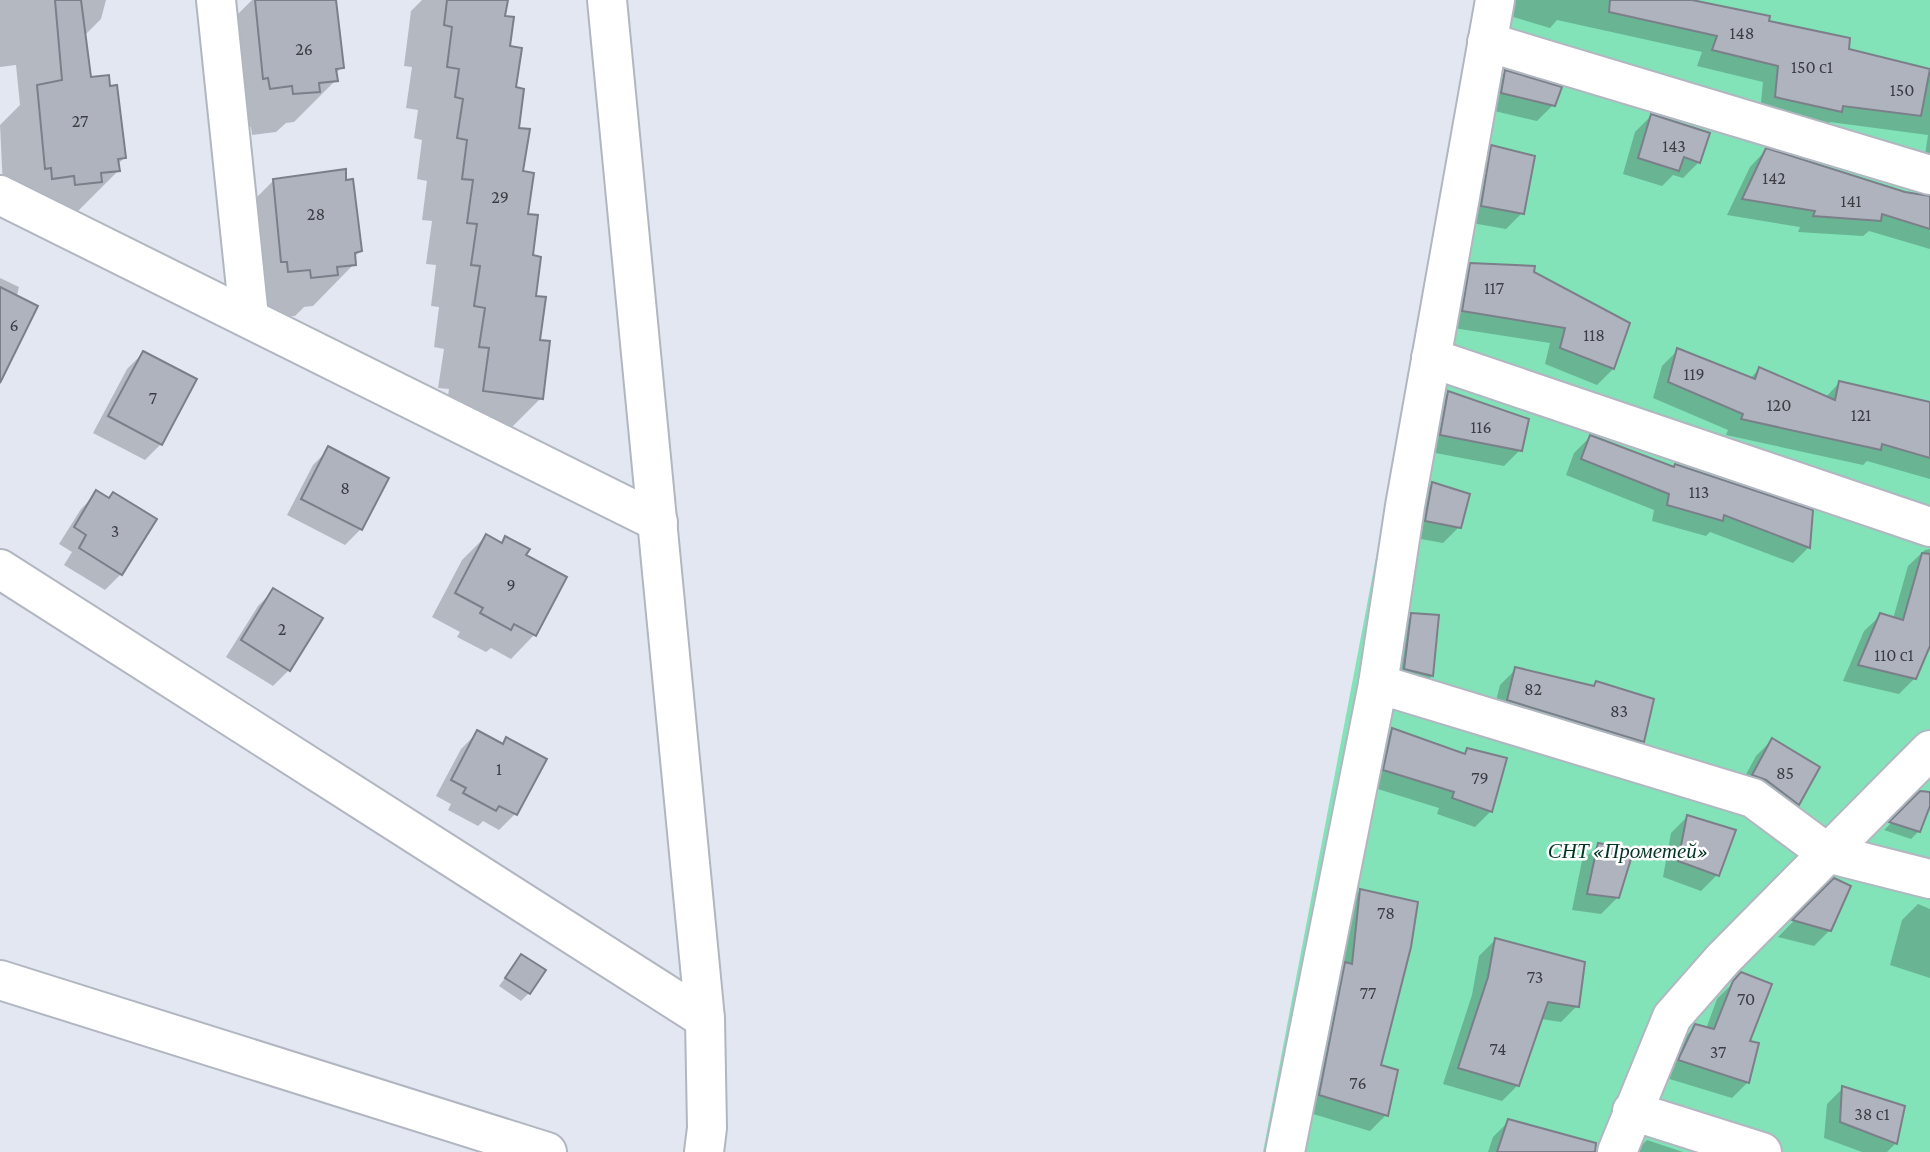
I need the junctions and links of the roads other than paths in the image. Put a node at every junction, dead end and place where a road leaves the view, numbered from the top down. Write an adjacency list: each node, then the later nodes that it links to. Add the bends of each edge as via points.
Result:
1 (216, 0): 7 (street)
2 (607, 0): 9 (street)
3 (1495, 0): 4 (street)
4 (1487, 41): 5 (street); 8 (street)
5 (1930, 175)
6 (0, 195): 7 (street)
7 (249, 317): 9 (street)
8 (1431, 358): 10 (street); 12 (street)
9 (658, 522): 17 (street)
10 (1930, 527)
11 (0, 569): 17 (street)
12 (1378, 684): 14 (street, via 1753,798); 21 (street)
13 (1930, 750): 14 (street)
14 (1827, 853): 15 (street); 18 (street, via 1672,1017)
15 (1930, 879)
16 (0, 980): 19 (street)
17 (705, 1019): 20 (street)
18 (1632, 1111): 22 (street); 23 (street)
19 (547, 1152)
20 (704, 1152)
21 (1285, 1152)
22 (1617, 1152)
23 (1762, 1152)

